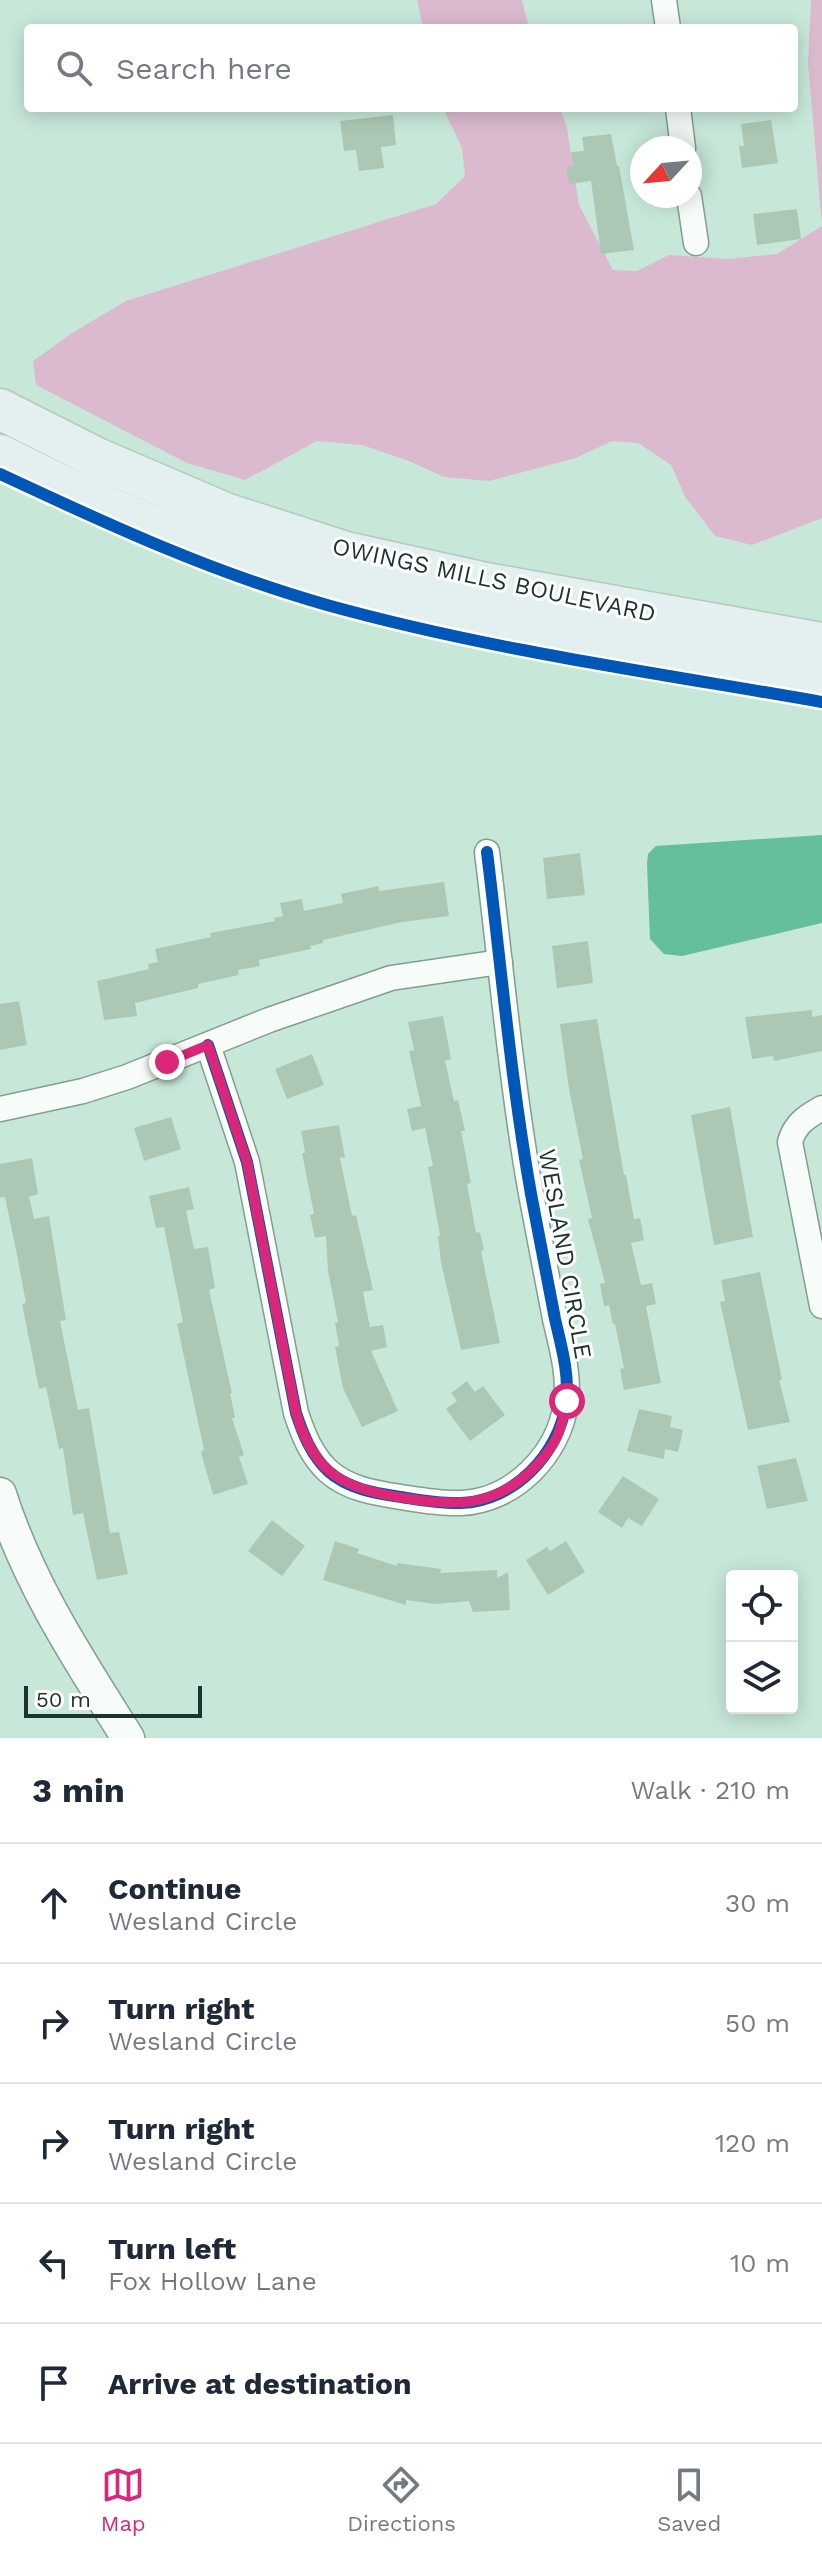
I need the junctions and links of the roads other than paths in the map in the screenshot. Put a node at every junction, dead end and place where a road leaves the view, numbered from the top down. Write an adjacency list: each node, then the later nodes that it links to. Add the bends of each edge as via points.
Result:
1 (664, 0): 2 (street)
2 (667, 24)
3 (678, 112): 4 (street)
4 (682, 136)
5 (691, 208): 6 (street)
6 (696, 243)
7 (0, 409): 9 (main road, OWINGS MILLS BOULEVARD, via 225,513 346,552 486,583)
8 (0, 455): 10 (main road, OWINGS MILLS BOULEVARD, via 210,547 386,597)
9 (822, 643)
10 (822, 679)
11 (487, 852): 12 (street, WESLAND CIRCLE)
12 (500, 962): 13 (street, via 391,978); 13 (street, WESLAND CIRCLE, via 522,1143 567,1401 558,1437 543,1459 497,1496 462,1504 368,1492 345,1483 314,1454 296,1413 247,1162)
13 (208, 1045): 15 (street, via 83,1091)
14 (822, 1108): 16 (street, via 805,1117 790,1142)
15 (0, 1109)
16 (822, 1306)
17 (0, 1494): 18 (street, via 28,1568 61,1632)
18 (128, 1738)

